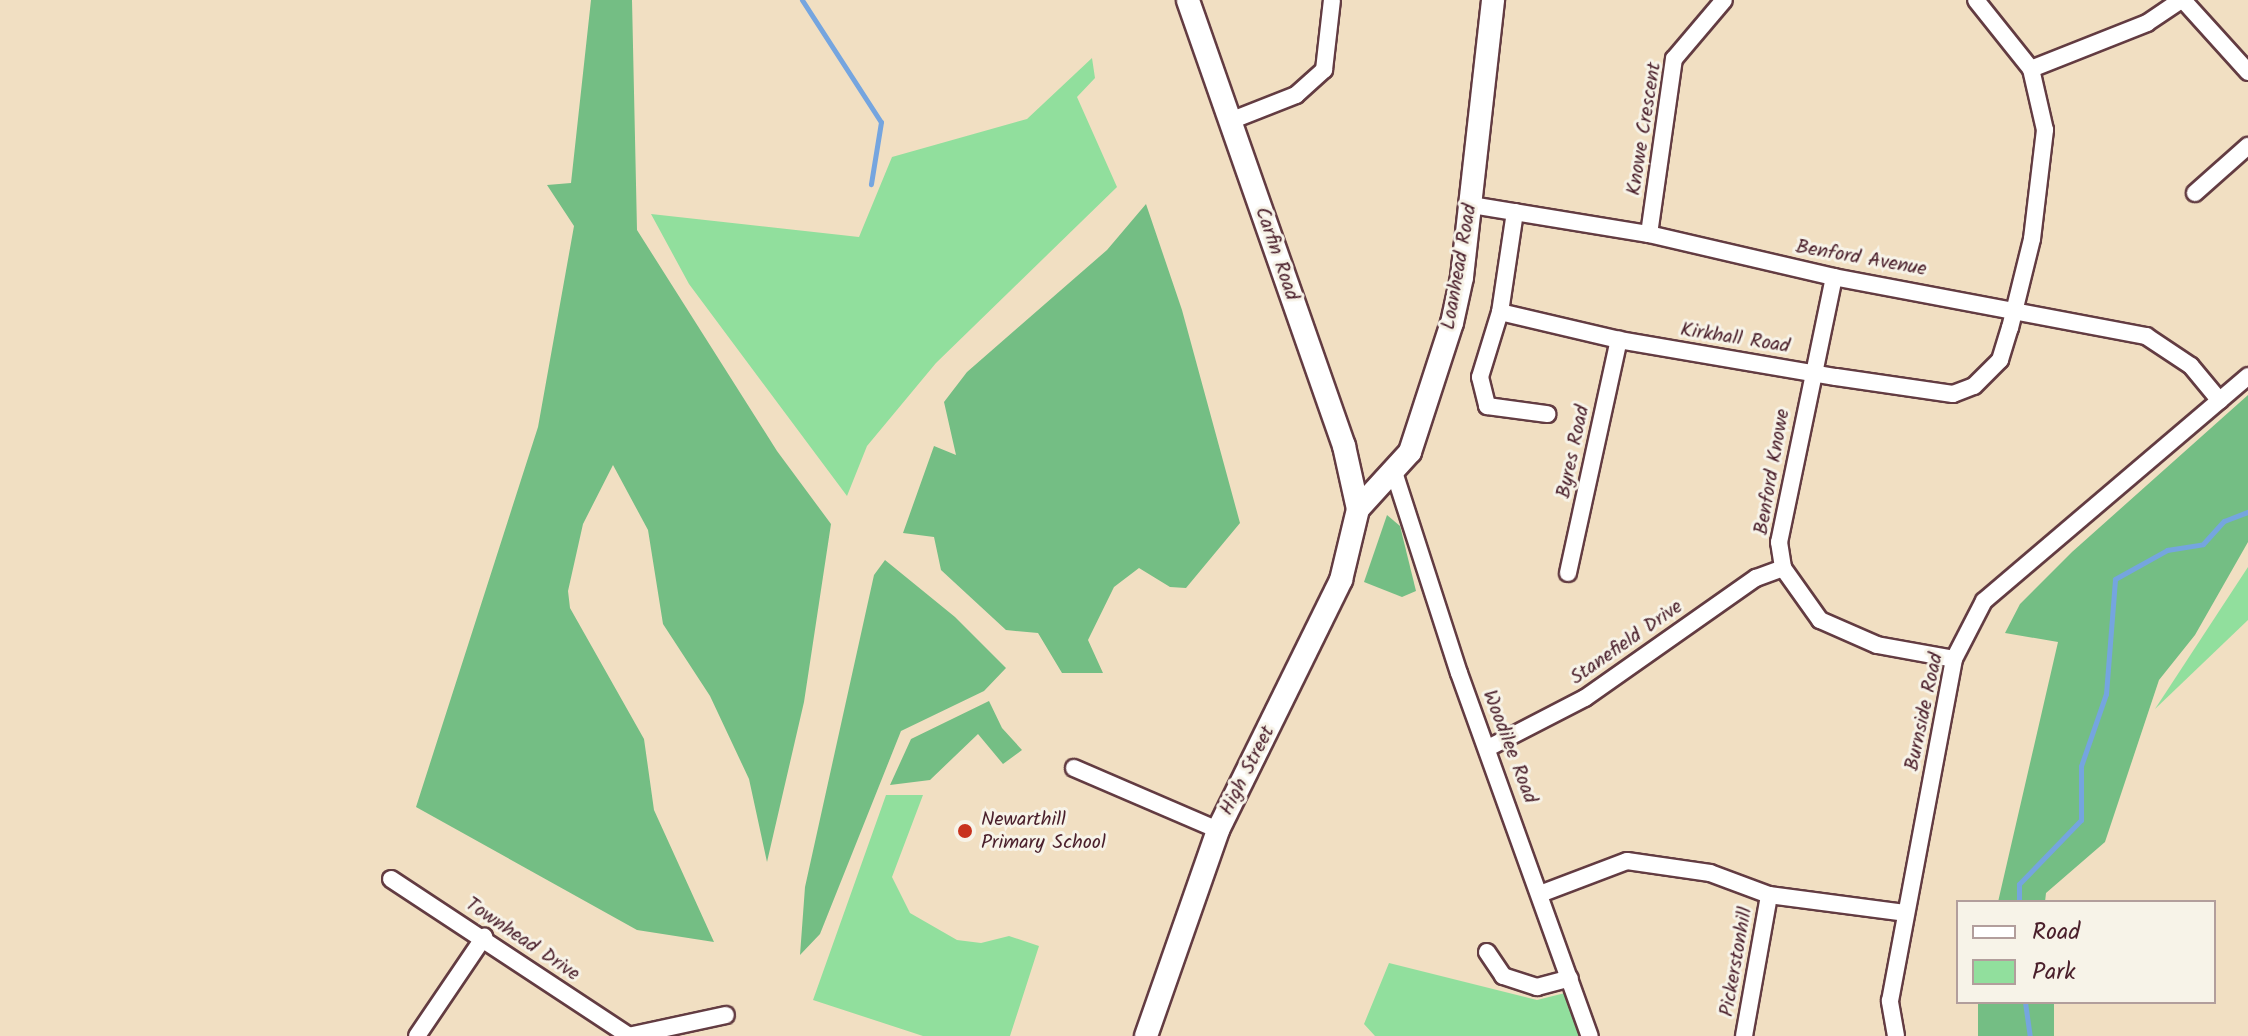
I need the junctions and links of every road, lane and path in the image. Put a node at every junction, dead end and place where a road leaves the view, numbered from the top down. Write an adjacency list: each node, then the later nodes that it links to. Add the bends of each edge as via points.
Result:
1 (1188, 0): 9 (main road, Carfin Road)
2 (1332, 0): 9 (street, via 1324,70 1296,95)
3 (1493, 0): 12 (main road, Loanhead Road)
4 (1724, 0): 14 (street, Knowe Crescent, via 1674,59)
5 (1976, 0): 7 (street)
6 (2182, 0): 7 (street, via 2147,23); 8 (street)
7 (2031, 69): 16 (street, via 2045,130 2032,239)
8 (2248, 72)
9 (1230, 121): 24 (main road, Carfin Road, via 1344,446)
10 (2248, 146): 11 (street)
11 (2195, 193)
12 (1471, 205): 13 (street, Benford Avenue); 23 (main road, Loanhead Road, via 1449,336 1410,452)
13 (1515, 212): 14 (street, Benford Avenue); 17 (street)
14 (1649, 234): 15 (street, Benford Avenue)
15 (1834, 277): 16 (street, Benford Avenue); 19 (street, Benford Knowe)
16 (2015, 307): 19 (street, Kirkhall Road, via 2000,360 1989,376 1953,394); 21 (street, Benford Avenue, via 2146,336 2191,366)
17 (1500, 312): 18 (street, Kirkhall Road); 22 (street, via 1480,377 1487,406)
18 (1619, 340): 19 (street, Kirkhall Road); 26 (street, Byres Road)
19 (1811, 372): 25 (street, Benford Knowe, via 1779,542)
20 (2248, 376): 21 (street, Burnside Road)
21 (2220, 401): 27 (street, Burnside Road, via 1984,601)
22 (1547, 414)
23 (1394, 472): 24 (main road, Loanhead Road); 28 (street, Woodilee Road, via 1459,673)
24 (1358, 509): 30 (main road, High Street, via 1341,580)
25 (1783, 568): 27 (street, via 1820,620 1877,645); 28 (street, Stanefield Drive, via 1756,578 1585,698)
26 (1568, 573)
27 (1954, 659): 34 (street, Burnside Road)
28 (1490, 747): 32 (street, Woodilee Road)
29 (1074, 768): 30 (street)
30 (1218, 830): 41 (main road, High Street)
31 (391, 879): 35 (street, Townhead Drive)
32 (1540, 894): 33 (street, via 1627,861 1710,873); 37 (street, Woodilee Road)
33 (1769, 895): 34 (street); 43 (street, Pickerstonhill)
34 (1905, 913): 44 (street, Burnside Road, via 1890,1001)
35 (484, 937): 39 (street); 40 (street, Townhead Drive)
36 (1487, 952): 37 (street, via 1503,976 1537,987)
37 (1570, 978): 42 (street, Woodilee Road)
38 (726, 1015): 40 (street)
39 (417, 1036)
40 (629, 1036)
41 (1146, 1036)
42 (1590, 1036)
43 (1744, 1036)
44 (1896, 1036)

